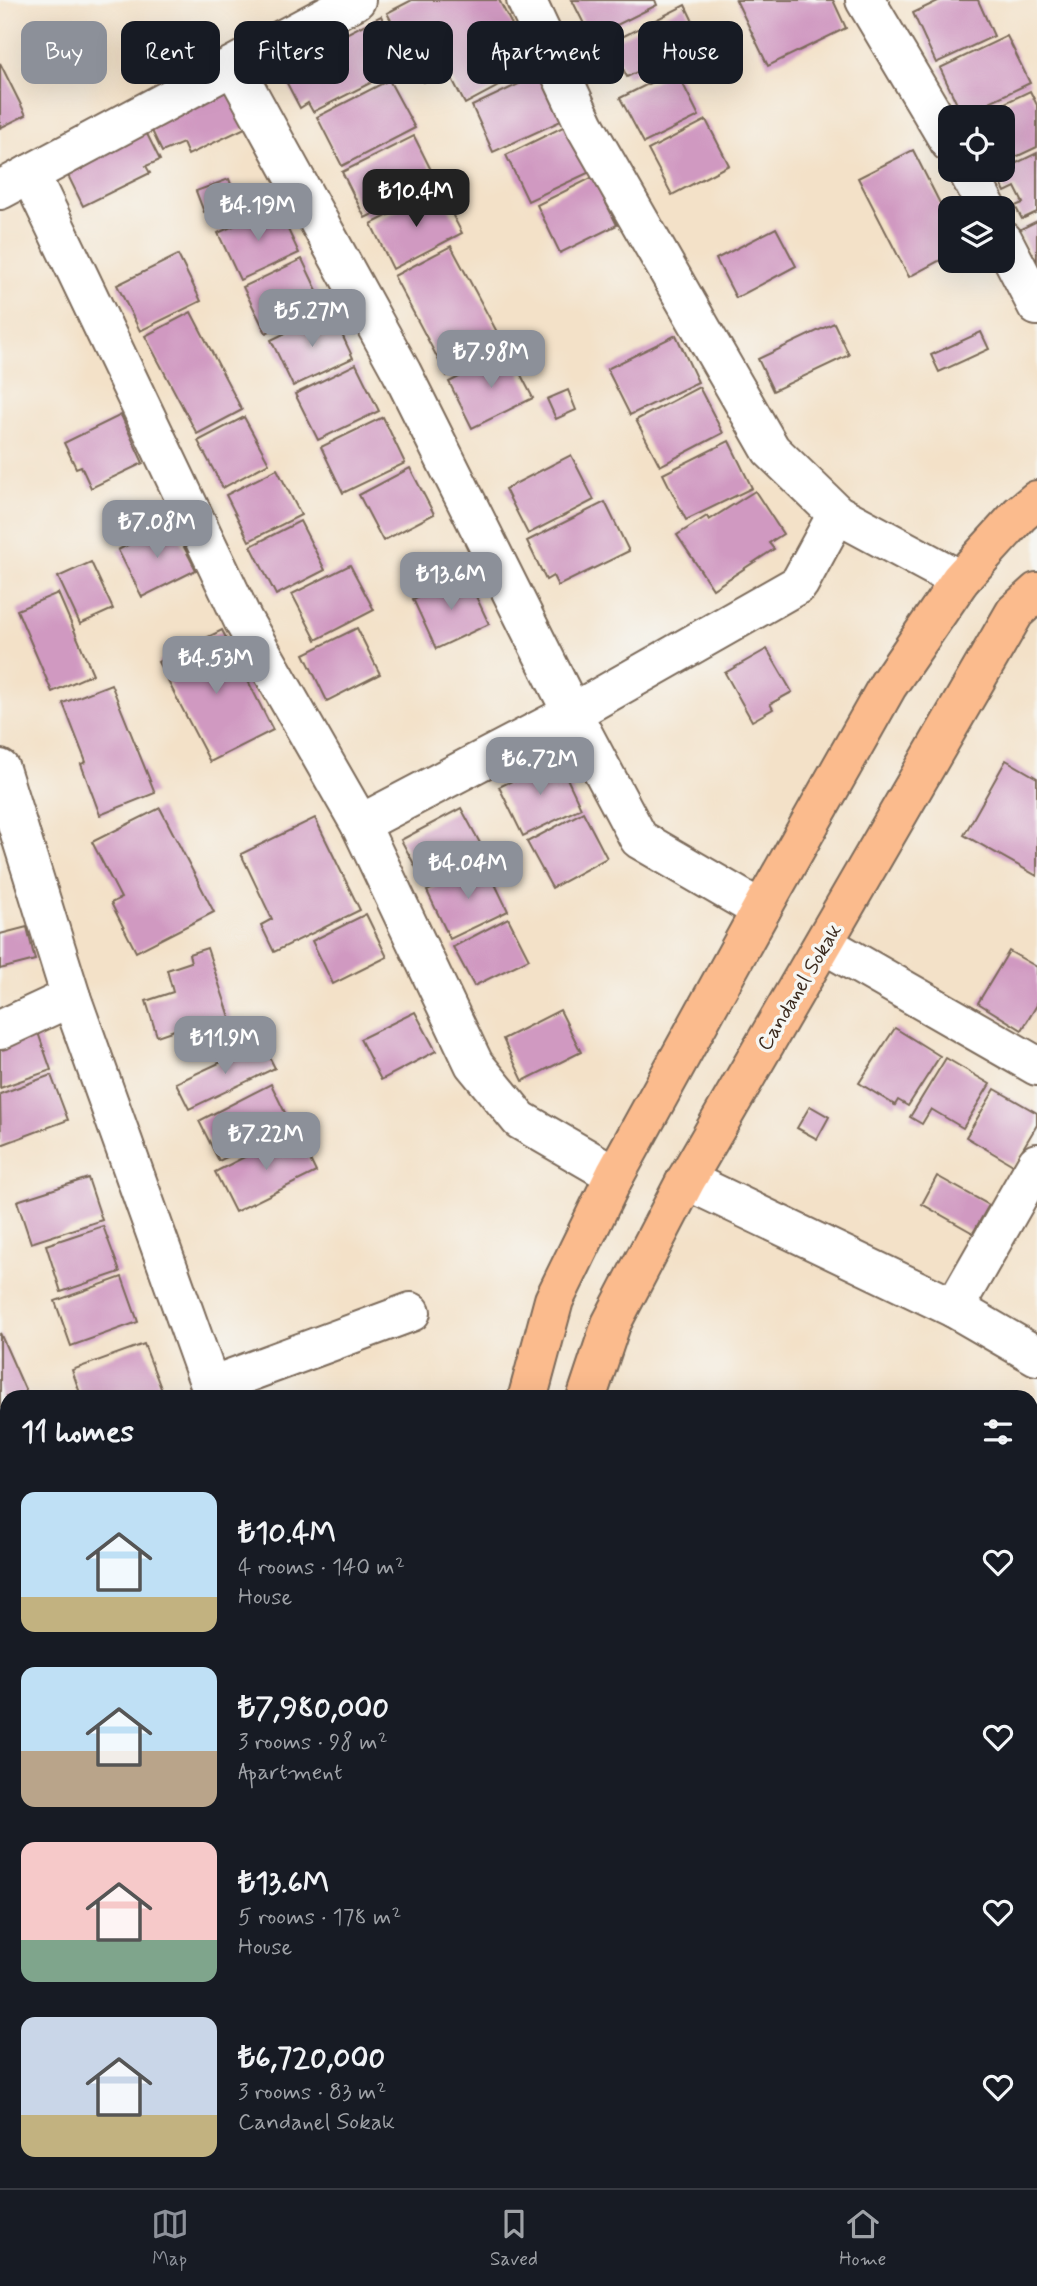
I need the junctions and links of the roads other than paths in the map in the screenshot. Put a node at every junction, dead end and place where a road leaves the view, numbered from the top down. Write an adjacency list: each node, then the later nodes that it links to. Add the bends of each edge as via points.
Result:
1 (526, 0): 12 (street, via 585,126 771,450)
2 (865, 0): 7 (street)
3 (335, 5): 4 (street)
4 (309, 21)
5 (234, 66): 8 (street)
6 (244, 84): 15 (street, via 402,373)
7 (938, 122)
8 (15, 182): 17 (street, via 243,620)
9 (1015, 263): 10 (street)
10 (1037, 306)
11 (1037, 500): 13 (main road)
12 (837, 514): 13 (street); 15 (street, via 799,584)
13 (960, 580): 18 (main road, via 888,685)
14 (1037, 592): 19 (main road, Candanel Sokak, via 1015,612)
15 (572, 713): 17 (street); 18 (street, via 639,839)
16 (0, 769): 20 (street)
17 (360, 824): 24 (street, via 474,1064 520,1119)
18 (761, 910): 24 (main road)
19 (824, 944): 22 (street); 25 (main road, Candanel Sokak)
20 (71, 997): 21 (street); 29 (street)
21 (0, 1030)
22 (1037, 1066)
23 (1037, 1163): 26 (street)
24 (615, 1175): 31 (main road, via 554,1300)
25 (687, 1180): 26 (street); 32 (main road, Candanel Sokak, via 611,1324)
26 (954, 1308): 28 (street)
27 (411, 1312): 30 (street)
28 (1037, 1356)
29 (212, 1390)
30 (215, 1390)
31 (530, 1390)
32 (589, 1390)

